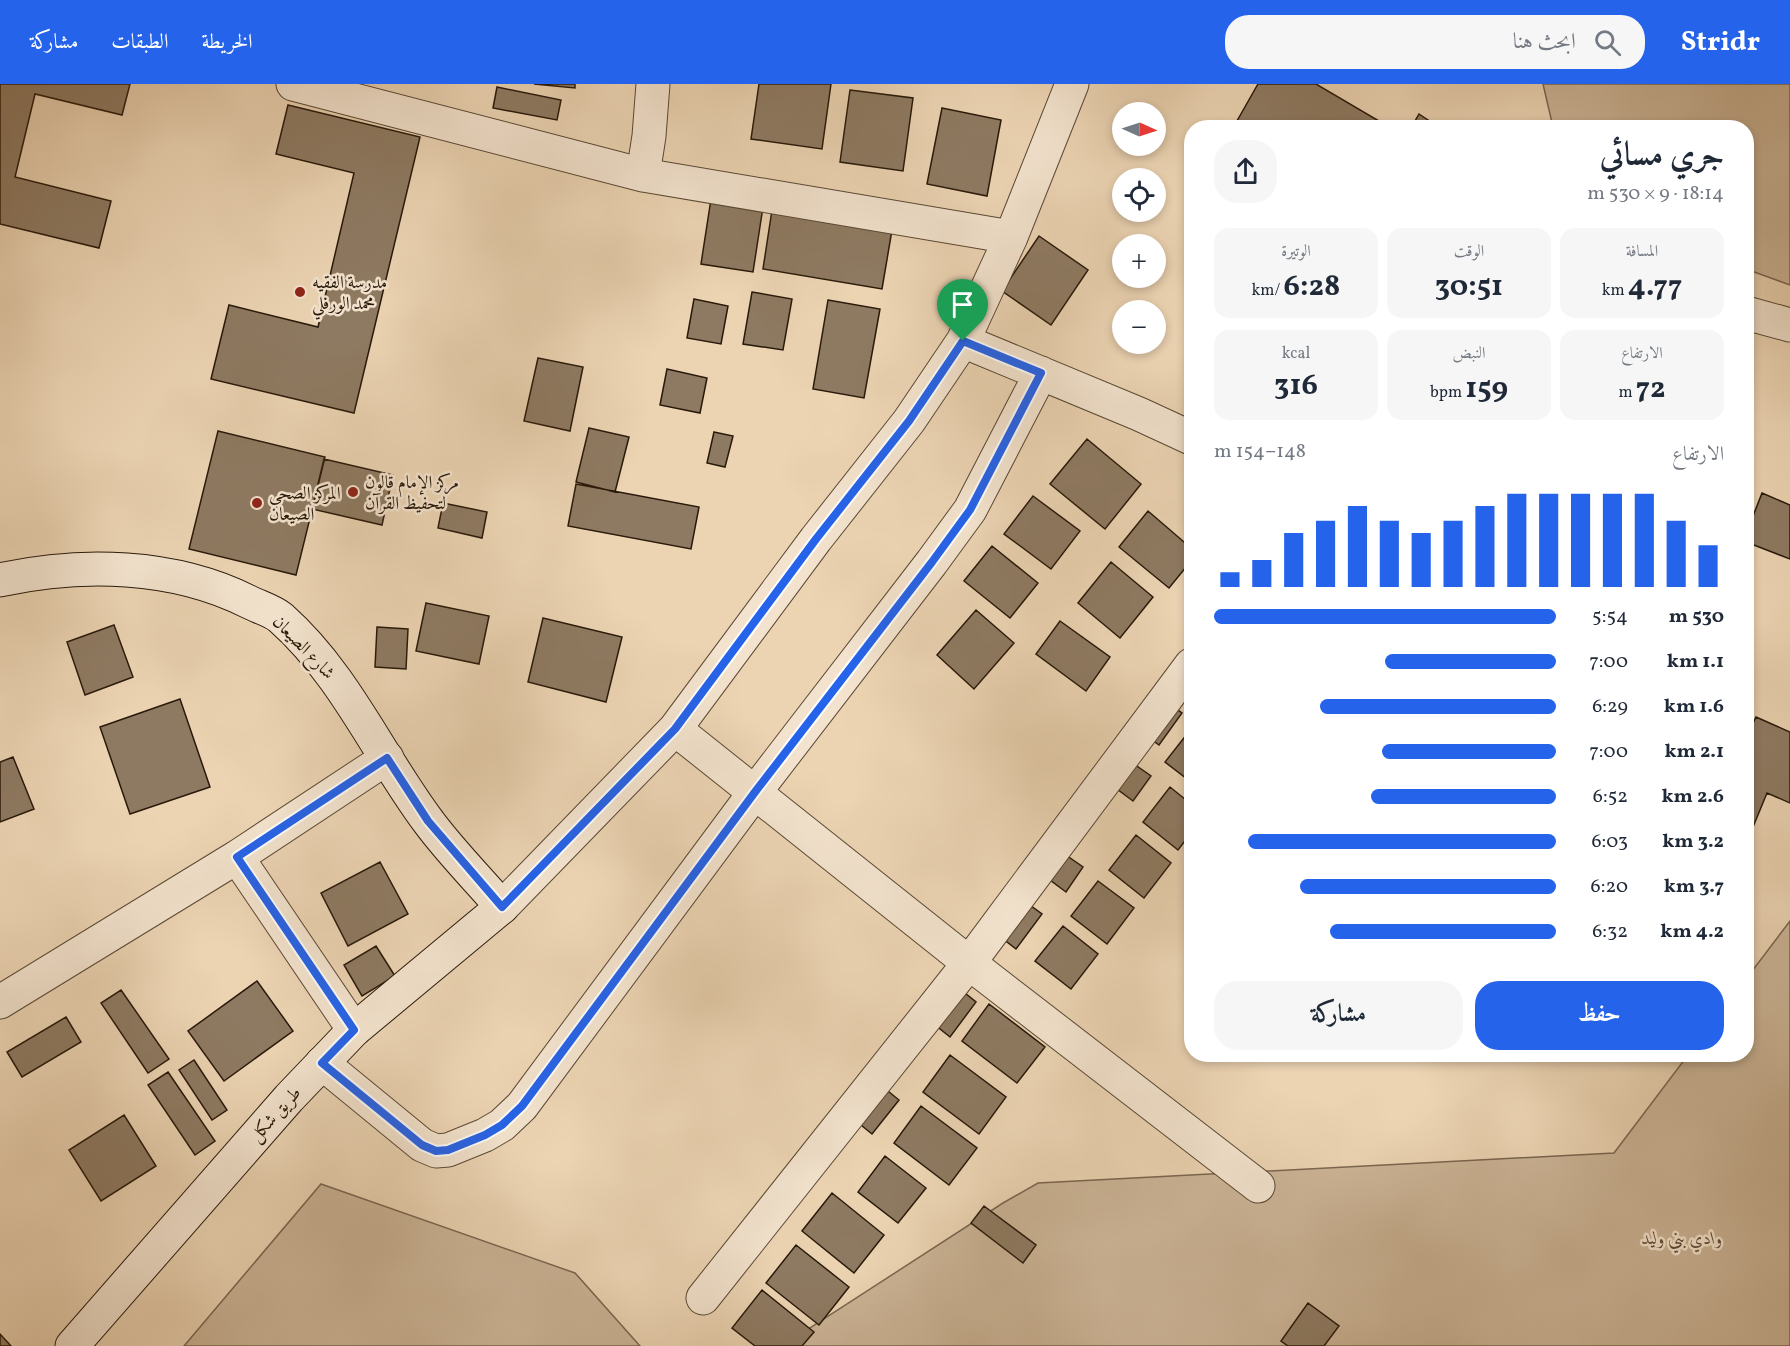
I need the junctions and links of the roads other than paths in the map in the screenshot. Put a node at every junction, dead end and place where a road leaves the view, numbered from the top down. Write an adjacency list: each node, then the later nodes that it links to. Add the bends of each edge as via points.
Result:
1 (293, 84): 4 (street)
2 (653, 84): 4 (street)
3 (1071, 84): 5 (street, طريق شكل)
4 (643, 175): 5 (street)
5 (1011, 237): 8 (street, طريق شكل)
6 (1754, 315): 7 (street)
7 (1790, 325)
8 (963, 341): 9 (street); 13 (street, طريق شكل, via 909,421)
9 (1041, 373): 10 (street); 15 (street, via 970,510)
10 (1184, 435)
11 (0, 580): 14 (street, شارع الصيعان, via 110,568 168,575 222,588 280,617 330,672)
12 (1184, 674): 18 (street)
13 (675, 729): 15 (street); 17 (street, طريق شكل)
14 (387, 758): 16 (street); 17 (street, شارع الصيعان, via 428,821)
15 (755, 792): 18 (street); 21 (street, via 522,1106 502,1125 448,1150 436,1151 422,1145)
16 (237, 857): 19 (street); 20 (street)
17 (502, 907): 20 (street, طريق شكل)
18 (969, 963): 22 (street); 23 (street)
19 (0, 1002)
20 (354, 1030): 21 (street, طريق شكل)
21 (322, 1063): 24 (street, طريق شكل)
22 (1258, 1186)
23 (703, 1298)
24 (72, 1346)

